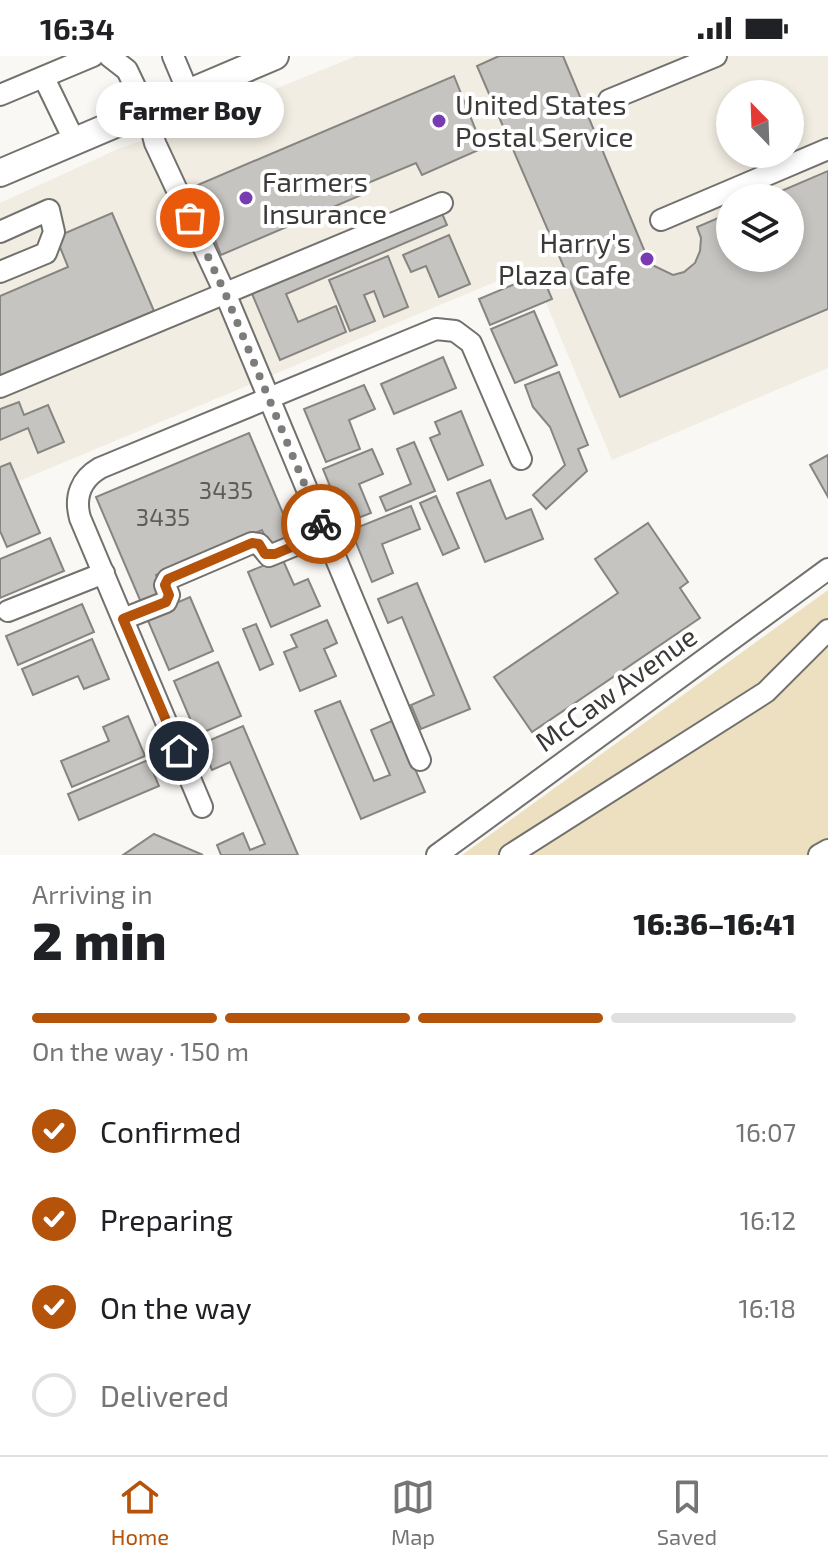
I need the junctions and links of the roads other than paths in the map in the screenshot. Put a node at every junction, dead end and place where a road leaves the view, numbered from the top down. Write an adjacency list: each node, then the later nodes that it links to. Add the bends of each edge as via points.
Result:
1 (42, 56): 8 (street)
2 (93, 56): 8 (street)
3 (109, 56): 12 (street, via 127,70)
4 (173, 56): 9 (street)
5 (275, 56): 7 (main road)
6 (716, 56): 11 (street)
7 (234, 64): 9 (main road)
8 (51, 75): 10 (street); 13 (street)
9 (189, 94): 12 (main road)
10 (0, 95)
11 (609, 100)
12 (147, 112): 13 (main road); 20 (street, via 160,156)
13 (75, 142): 15 (main road)
14 (828, 149): 17 (street)
15 (0, 173)
16 (442, 203): 20 (street)
17 (661, 220)
18 (0, 232): 19 (street, via 49,210 54,232 46,253)
19 (0, 272)
20 (225, 293): 21 (street); 22 (street)
21 (0, 387)
22 (269, 398): 23 (street, via 426,332 455,331 471,343); 24 (street); 26 (street, via 100,468 85,480 77,508)
23 (521, 459)
24 (325, 533): 28 (street, via 269,556 252,543 168,579 166,602); 30 (street)
25 (828, 569): 33 (street, McCaw Avenue)
26 (104, 573): 27 (street); 28 (street)
27 (8, 611)
28 (123, 619): 31 (street)
29 (828, 630): 34 (street, via 766,692)
30 (420, 760)
31 (202, 807)
32 (828, 850): 35 (street)
33 (437, 855)
34 (510, 855)
35 (819, 855)

